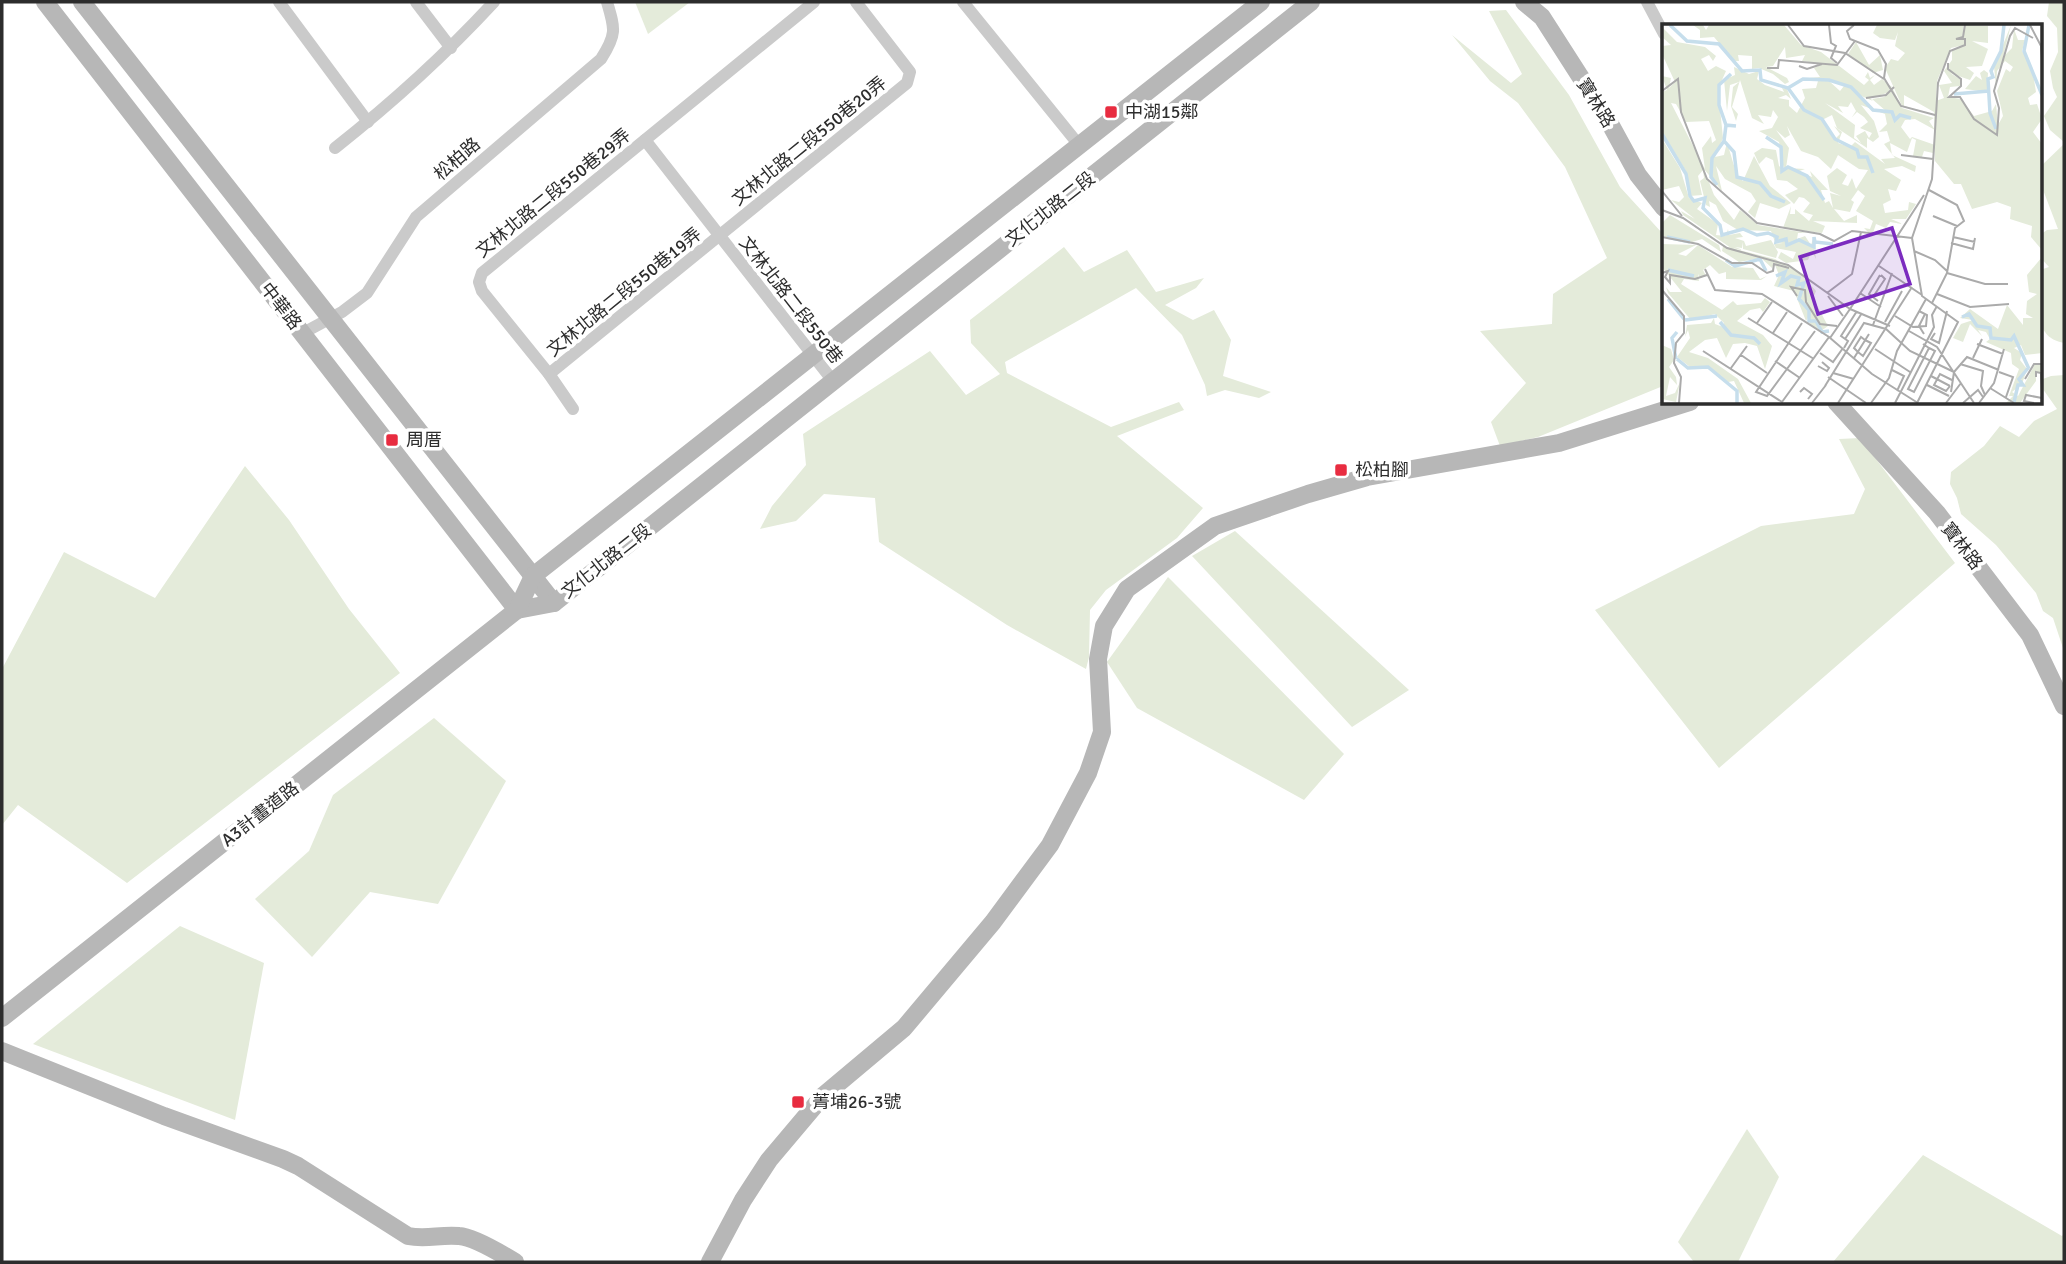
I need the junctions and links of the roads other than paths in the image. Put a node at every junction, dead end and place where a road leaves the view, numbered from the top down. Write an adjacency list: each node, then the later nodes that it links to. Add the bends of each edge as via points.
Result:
1 (45, 2): 23 (street, 中華路)
2 (82, 2): 22 (street, 中華路)
3 (279, 2): 16 (street)
4 (416, 2): 15 (street)
5 (494, 2): 15 (street)
6 (607, 2): 22 (street, 松柏路, via 614,26 601,59 416,217 367,293)
7 (814, 2): 17 (street)
8 (856, 2): 21 (street, 文林北路二段550巷20弄, via 910,72 907,83)
9 (963, 2): 18 (street)
10 (1261, 2): 18 (street, 文化北路二段)
11 (1311, 2): 26 (street, 文化北路二段)
12 (1524, 2): 20 (street, 寶林路, via 1542,17 1638,175)
13 (1647, 2): 14 (street)
14 (1662, 30)
15 (451, 48): 16 (street)
16 (368, 122): 19 (street)
17 (645, 140): 21 (street, 文林北路二段550巷); 25 (street, 文林北路二段550巷29弄, via 482,273 482,291)
18 (1079, 145): 24 (street, 文化北路二段)
19 (335, 148)
20 (1662, 205)
21 (720, 236): 24 (street, 文林北路二段550巷); 25 (street, 文林北路二段550巷19弄)
22 (329, 317): 23 (street, 松柏路); 30 (street, 中華路)
23 (303, 333): 32 (street, 中華路)
24 (813, 356): 26 (street, 文林北路二段550巷); 30 (street, 文化北路二段)
25 (549, 374): 29 (street, 文林北路二段550巷29弄)
26 (833, 381): 31 (street, 文化北路二段)
27 (1684, 404): 37 (street, via 1559,443 1367,477 1308,494 1215,526 1127,589 1104,626 1098,659 1101,732 1088,773 1050,845 904,1028 823,1097 769,1160)
28 (1838, 404): 33 (street, 寶林路, via 1937,513 2030,635)
29 (573, 409)
30 (533, 576): 31 (street, 中華路); 32 (street, 文化北路二段)
31 (554, 603): 32 (street, 文化北路二段)
32 (517, 610): 34 (street, A3計畫道路)
33 (2064, 706)
34 (2, 1018)
35 (2, 1051): 36 (street, via 283,1158 408,1236 462,1236)
36 (515, 1262)
37 (710, 1262)

